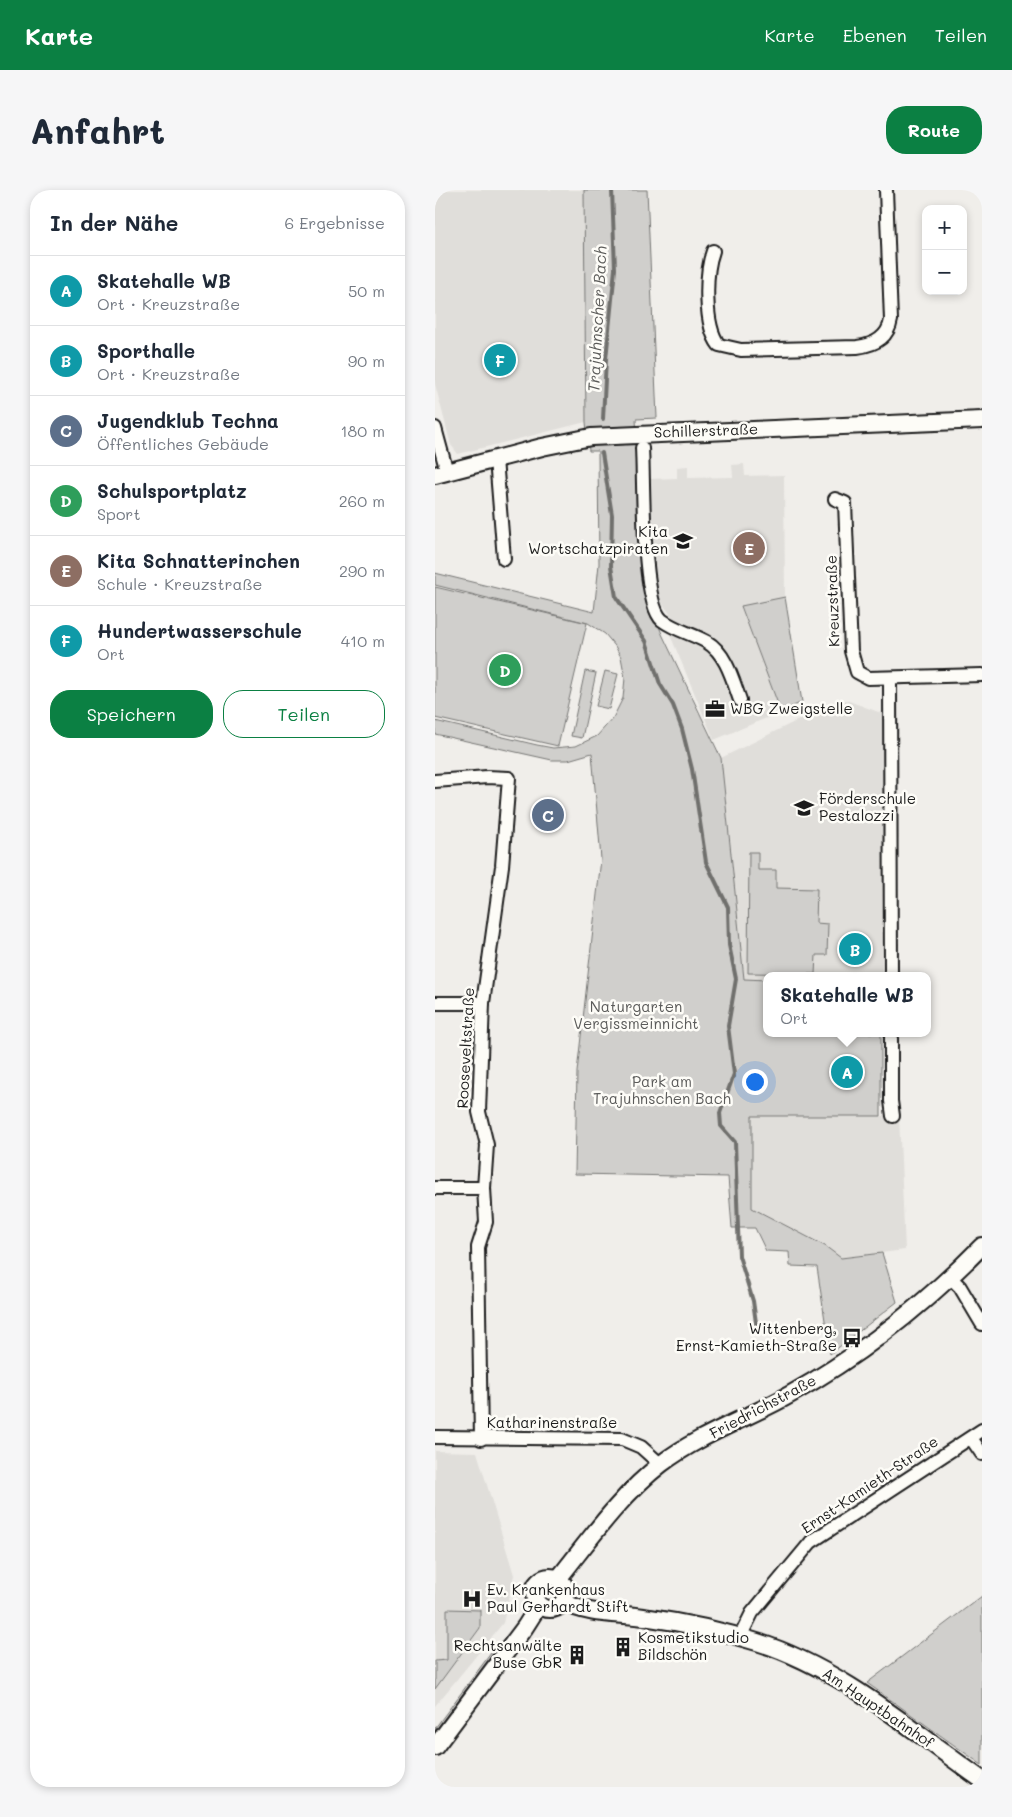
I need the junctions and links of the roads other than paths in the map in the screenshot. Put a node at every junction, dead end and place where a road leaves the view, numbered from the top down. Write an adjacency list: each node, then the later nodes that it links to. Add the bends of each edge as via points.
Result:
1 (886, 190): 2 (street, via 891,320 883,337 873,344 741,350 719,345 710,327 707,267)
2 (713, 251)
3 (982, 420): 6 (street, Schillerstraße, via 606,435 559,442)
4 (435, 428): 7 (street)
5 (642, 448): 12 (street, via 648,580 653,601 661,619 709,642 730,673)
6 (496, 459): 7 (street, Schillerstraße); 9 (street)
7 (441, 474)
8 (835, 499): 11 (street, Kreuzstraße, via 845,503 853,664 857,672 869,678)
9 (504, 559)
10 (982, 675): 11 (street, Kreuzstraße)
11 (890, 679): 14 (street)
12 (740, 700)
13 (435, 781): 16 (street, Rooseveltstraße, via 509,778 502,866)
14 (891, 972)
15 (435, 1003): 16 (street)
16 (483, 1003): 20 (street, Rooseveltstraße, via 479,1112 487,1145)
17 (891, 1037): 18 (street)
18 (893, 1116)
19 (435, 1188): 20 (street)
20 (484, 1188): 26 (street, Rooseveltstraße, via 486,1222 478,1247)
21 (982, 1246): 22 (street, Friedrichstraße)
22 (950, 1277): 23 (street, via 960,1287); 28 (street, Friedrichstraße, via 892,1325 820,1377)
23 (982, 1324)
24 (977, 1434): 27 (street, Ernst-Kamieth-Straße); 32 (street, Ernst-Kamieth-Straße, via 811,1542 752,1613)
25 (435, 1438): 26 (street, Katharinenstraße)
26 (481, 1439): 28 (street, Katharinenstraße, via 622,1439 641,1447)
27 (982, 1454)
28 (660, 1464): 29 (street, Friedrichstraße, via 623,1499)
29 (558, 1579): 30 (street, via 566,1589); 31 (street, via 546,1578 537,1584 534,1593)
30 (564, 1602): 31 (street, via 552,1610); 32 (street, Am Hauptbahnhof, via 598,1612 650,1618)
31 (539, 1605): 33 (street)
32 (740, 1637): 34 (street, Am Hauptbahnhof, via 789,1654 839,1679)
33 (435, 1747)
34 (982, 1780)

